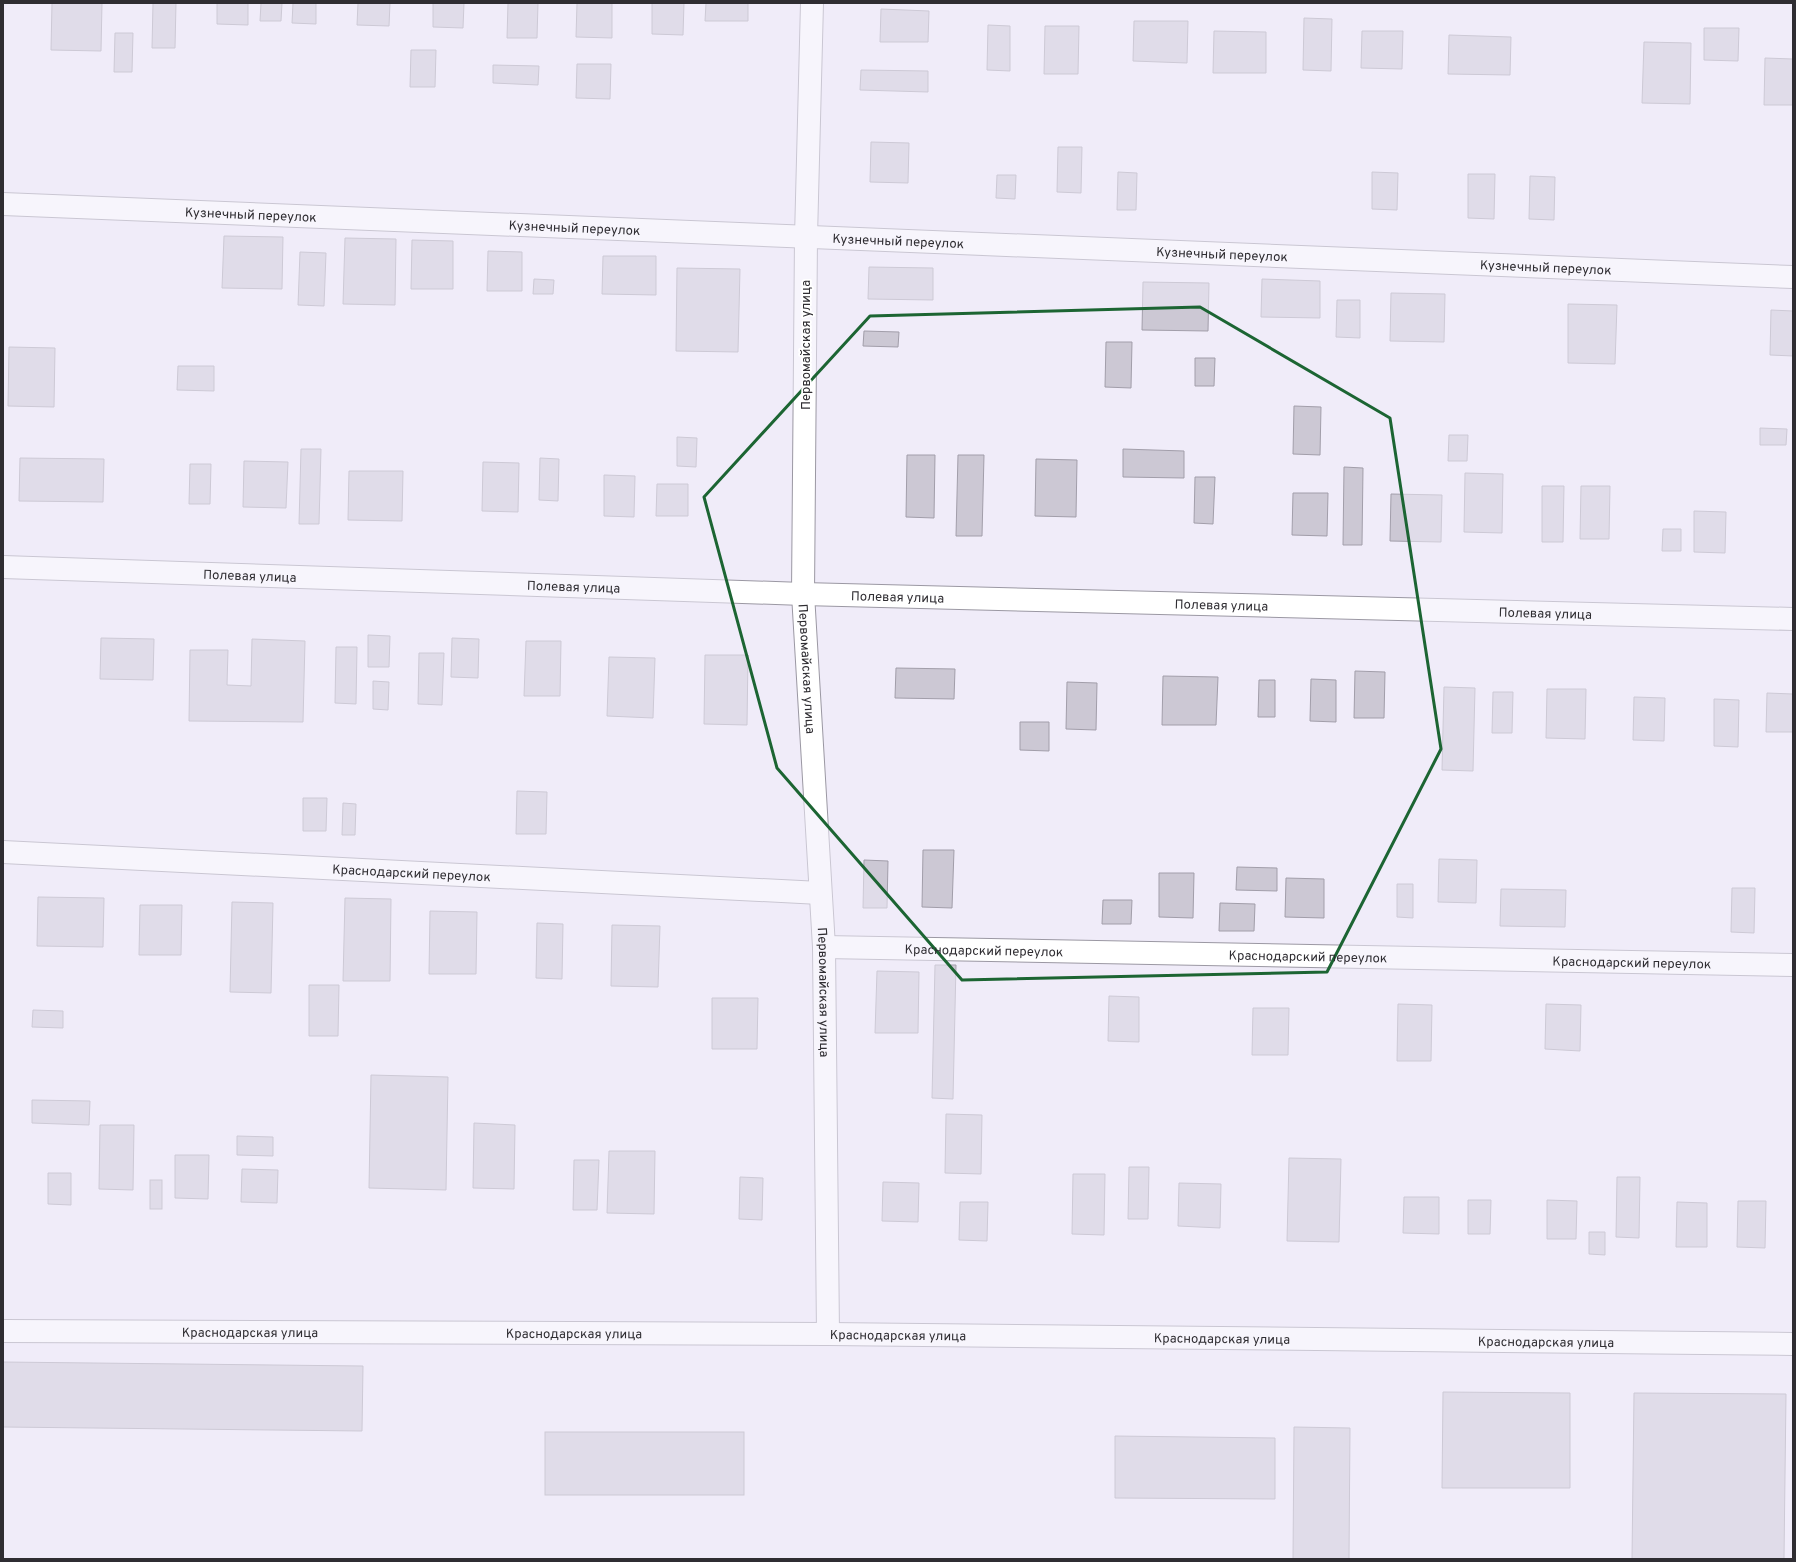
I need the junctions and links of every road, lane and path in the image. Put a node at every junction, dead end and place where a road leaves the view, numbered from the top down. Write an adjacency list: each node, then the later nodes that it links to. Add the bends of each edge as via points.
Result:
1 (812, 3): 3 (street, Первомайская улица)
2 (3, 204): 3 (street, Кузнечный переулок)
3 (806, 237): 4 (street, Кузнечный переулок); 6 (street, Первомайская улица)
4 (1793, 277)
5 (3, 567): 6 (street, Полевая улица)
6 (803, 594): 7 (street, Полевая улица); 9 (street, Первомайская улица)
7 (1793, 619)
8 (3, 852): 9 (street, Краснодарский переулок)
9 (820, 893): 10 (street, Первомайская улица)
10 (824, 948): 11 (street, Краснодарский переулок); 13 (street, Первомайская улица)
11 (1793, 965)
12 (3, 1331): 13 (street, Краснодарская улица)
13 (828, 1334): 14 (street, Краснодарская улица)
14 (1793, 1344)

